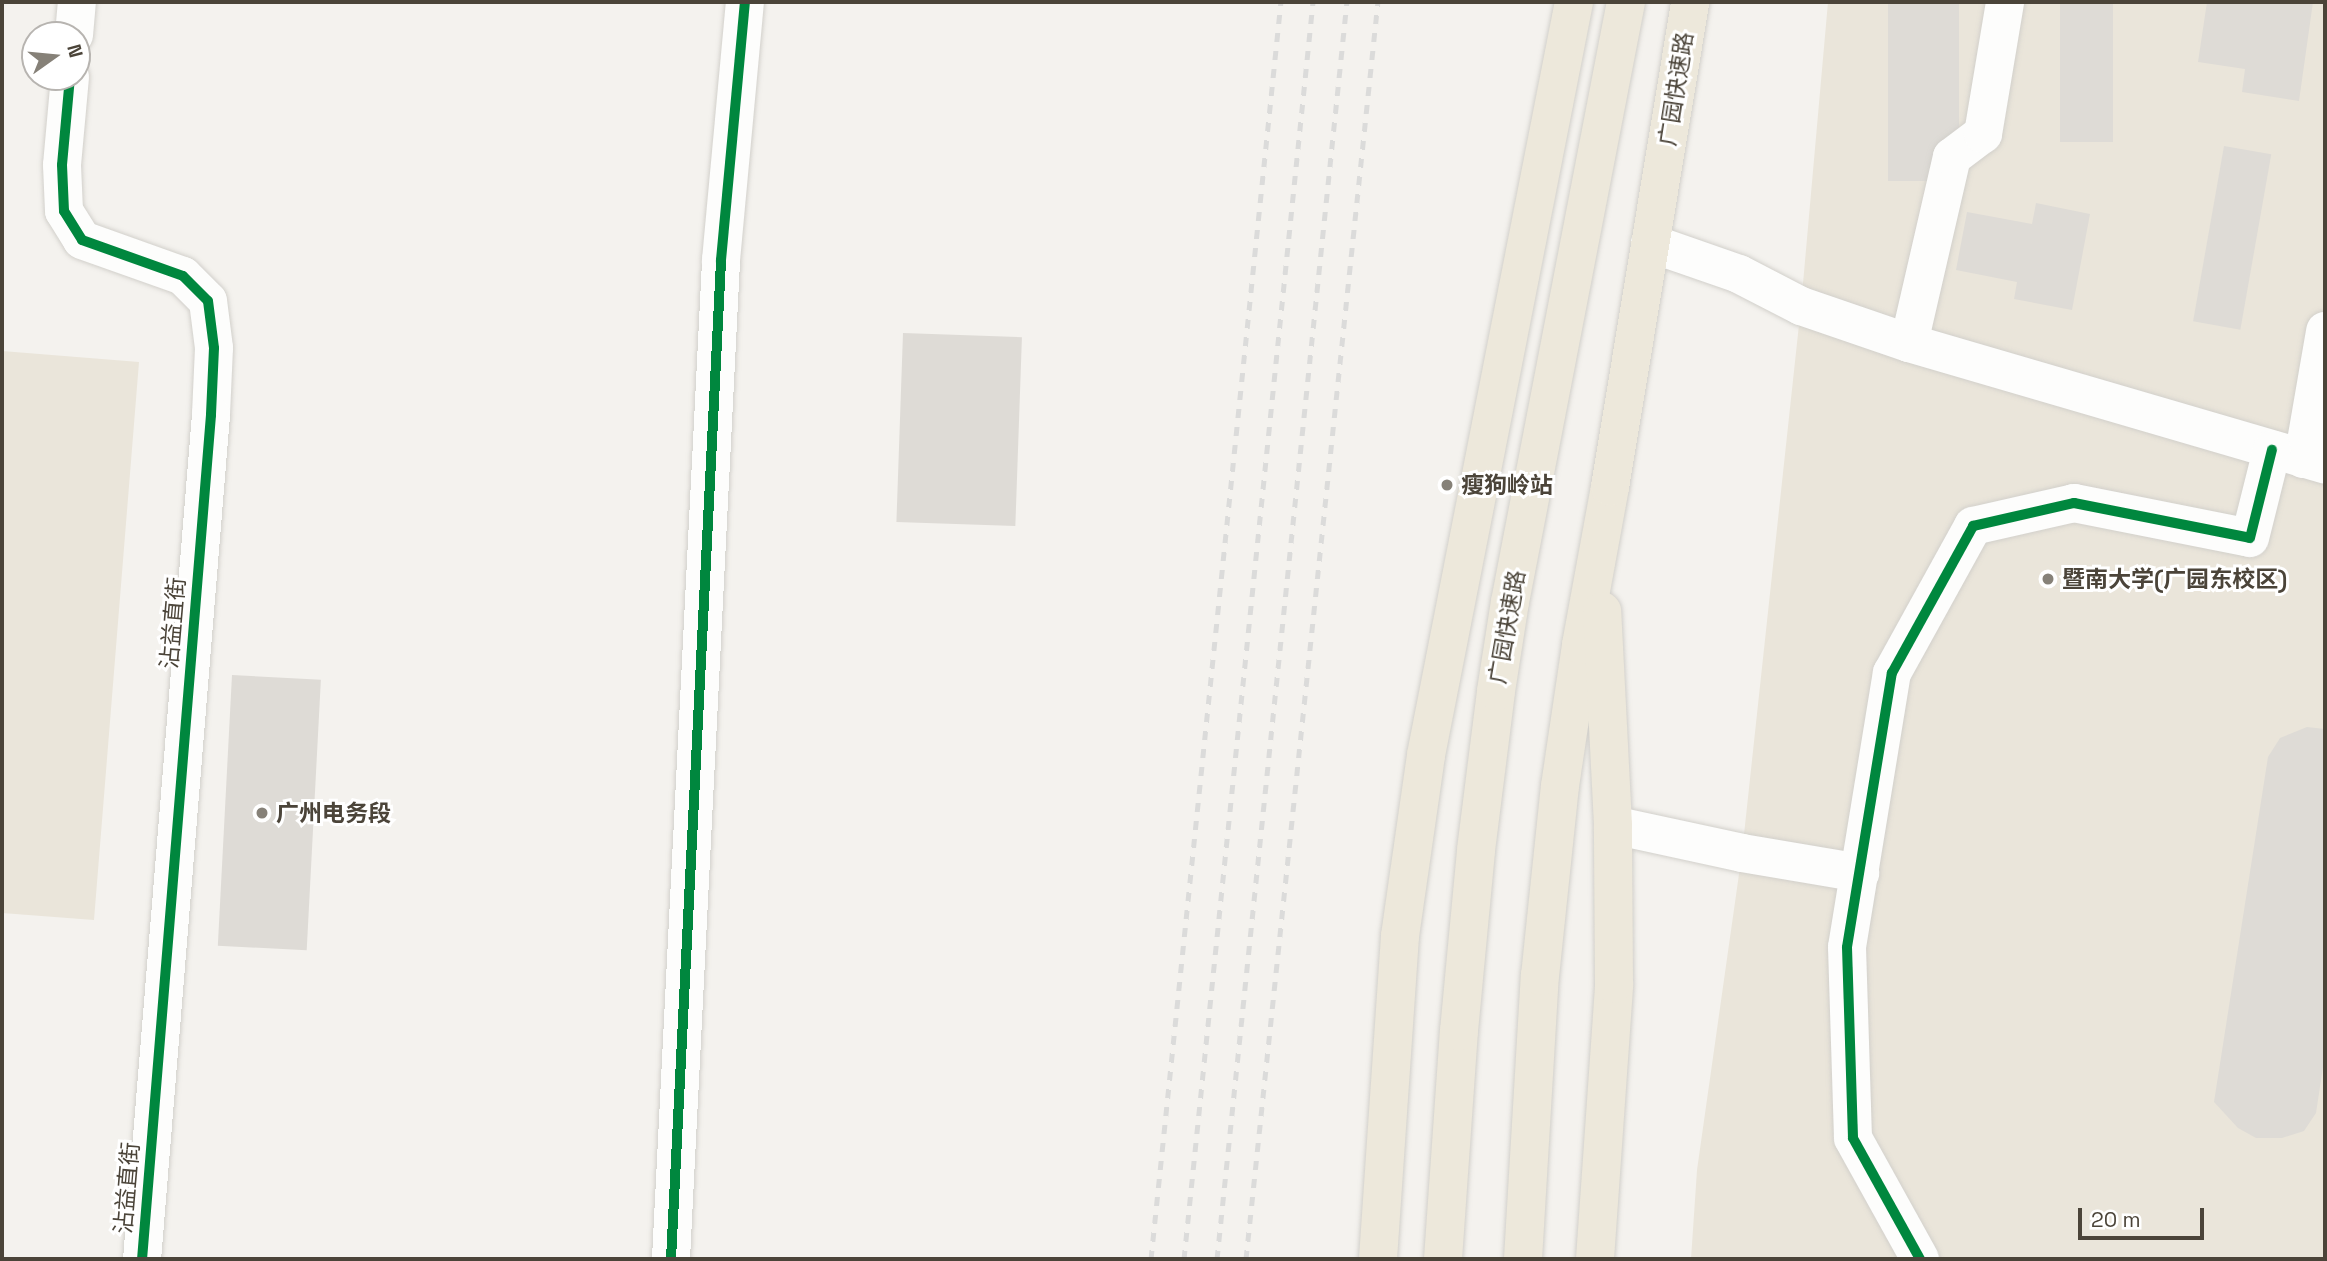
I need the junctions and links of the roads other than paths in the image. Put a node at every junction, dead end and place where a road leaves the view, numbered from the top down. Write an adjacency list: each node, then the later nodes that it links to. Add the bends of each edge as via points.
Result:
1 (77, 2): 8 (street)
2 (745, 2): 19 (street, via 721,260)
3 (1574, 2): 20 (highway, via 1426,755 1400,936)
4 (1602, 2): 11 (highway)
5 (1626, 2): 11 (highway, 广园快速路)
6 (1690, 2): 10 (highway, 广园快速路)
7 (2005, 2): 13 (street, via 1983,134 1952,157)
8 (75, 21)
9 (70, 91): 18 (street, 沾益直街, via 62,165 64,211 82,240 183,276 208,301 214,348)
10 (1650, 243): 13 (street, via 1739,274 1801,306); 15 (highway, 广园快速路)
11 (1565, 316): 21 (highway, 广园快速路, via 1510,601 1485,775 1459,1031)
12 (2325, 331): 14 (street)
13 (1909, 343): 14 (street)
14 (2300, 458): 17 (street, via 2250,538 2074,503 1973,526 1892,673)
15 (1599, 544): 16 (highway); 22 (highway, via 1560,786 1540,976)
16 (1613, 825): 17 (street); 23 (highway, via 1615,984)
17 (1860, 873): 24 (street, via 1847,947 1853,1138)
18 (142, 1259)
19 (671, 1259)
20 (1378, 1259)
21 (1443, 1259)
22 (1523, 1259)
23 (1595, 1259)
24 (1920, 1259)

